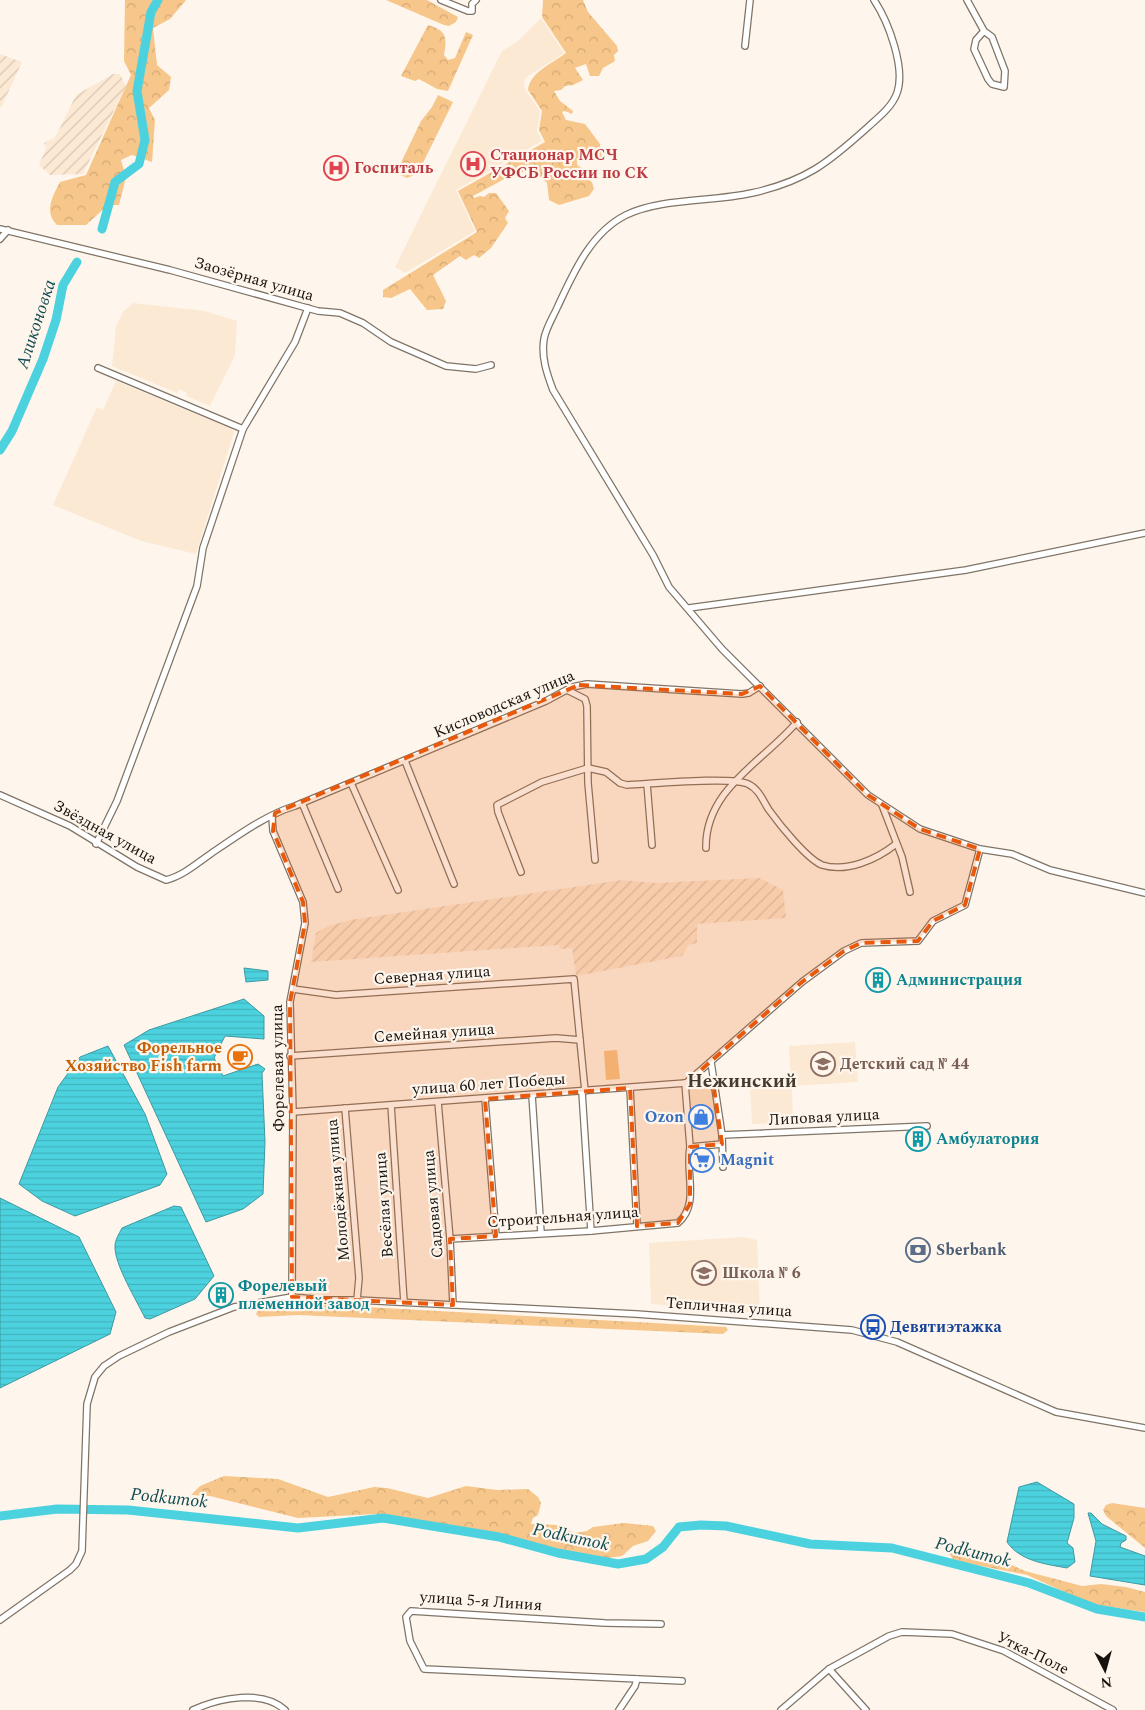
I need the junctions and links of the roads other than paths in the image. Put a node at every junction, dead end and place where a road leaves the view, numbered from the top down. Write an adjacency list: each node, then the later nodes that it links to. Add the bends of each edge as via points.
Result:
1 (441, 0): 2 (street, via 472,11)
2 (476, 0)
3 (750, 0): 7 (street)
4 (874, 0): 16 (street, via 887,21 897,62 898,92 893,102 830,161 795,180 753,193 641,208 624,216 593,242 544,337 545,365 553,390 653,554 669,587)
5 (967, 0): 6 (street)
6 (984, 31): 6 (street, via 992,36 995,43 1005,71 1004,87 992,84 988,79 974,49 976,40)
7 (746, 46)
8 (0, 229): 9 (street, Заозёрная улица)
9 (8, 230): 10 (street); 11 (street, Заозёрная улица)
10 (0, 239)
11 (308, 308): 12 (street, Заозёрная улица, via 340,313 363,323 391,342 446,366 476,369); 14 (street, via 295,342)
12 (491, 365)
13 (98, 368): 14 (street)
14 (243, 429): 29 (street, via 203,548 197,586 117,801)
15 (1145, 533): 16 (street, via 966,570)
16 (689, 608): 17 (street, via 708,634)
17 (760, 686): 18 (street, Кисловодская улица, via 742,694 587,684); 19 (street)
18 (567, 690): 20 (street, Кисловодская улица); 21 (street, via 585,699 587,706)
19 (796, 722): 22 (street); 27 (street, via 868,795)
20 (405, 761): 23 (street, Кисловодская улица); 36 (street)
21 (588, 768): 24 (street, via 606,772 627,785); 34 (street); 35 (street, via 548,779 497,805)
22 (735, 781): 24 (street); 30 (street, via 750,784 756,789 770,811 811,858 821,864 839,866 871,860); 32 (street, via 709,820)
23 (351, 782): 26 (street, Кисловодская улица); 38 (street)
24 (646, 784): 31 (street)
25 (0, 795): 29 (street, Звёздная улица, via 70,826)
26 (302, 803): 28 (street, Кисловодская улица, via 280,810); 37 (street)
27 (882, 805): 30 (street); 33 (street, via 920,829)
28 (272, 817): 29 (street, Звёздная улица, via 181,874 166,880); 41 (street, Форелевая улица, via 273,831 303,902 305,923)
29 (96, 844)
30 (896, 844): 39 (street)
31 (652, 845)
32 (706, 848)
33 (980, 849): 40 (street, via 1012,854 1050,870); 44 (street, via 965,905 933,920 918,941 861,944 844,951 802,982)
34 (596, 860)
35 (521, 872)
36 (454, 884)
37 (338, 889)
38 (398, 890)
39 (910, 892)
40 (1145, 893)
41 (293, 989): 42 (street, Северная улица, via 336,996 574,979); 43 (street, Форелевая улица)
42 (580, 1040): 43 (street, Семейная улица, via 556,1038); 48 (street)
43 (290, 1056): 54 (street, Форелевая улица)
44 (711, 1062): 45 (street); 46 (street)
45 (713, 1081): 46 (street, улица 60 лет Победы); 56 (street)
46 (686, 1083): 47 (street, улица 60 лет Победы); 58 (street)
47 (630, 1088): 48 (street, улица 60 лет Победы); 60 (street)
48 (584, 1091): 49 (street, улица 60 лет Победы); 61 (street)
49 (532, 1096): 50 (street, улица 60 лет Победы); 62 (street)
50 (485, 1098): 51 (street, улица 60 лет Победы); 63 (street)
51 (438, 1102): 52 (street, улица 60 лет Победы); 64 (street, Садовая улица)
52 (391, 1105): 53 (street, улица 60 лет Победы); 67 (street, Весёлая улица)
53 (345, 1108): 54 (street, улица 60 лет Победы); 66 (street, Молодёжная улица, via 359,1278)
54 (293, 1112): 65 (street, Форелевая улица)
55 (927, 1126): 56 (street, Липовая улица)
56 (722, 1135): 57 (street)
57 (722, 1144): 58 (street); 59 (street)
58 (690, 1147): 60 (street, Строительная улица, via 690,1204 687,1215 678,1223)
59 (723, 1167)
60 (637, 1226): 61 (street, Строительная улица)
61 (591, 1231): 62 (street, Строительная улица)
62 (541, 1233): 63 (street, Строительная улица)
63 (496, 1236): 64 (street, Строительная улица)
64 (450, 1239): 68 (street, Садовая улица)
65 (292, 1297): 66 (street, Тепличная улица); 70 (street, Тепличная улица, via 260,1301 209,1315 127,1352 104,1366 95,1377 87,1404 82,1551 76,1564 55,1582)
66 (357, 1300): 67 (street, Тепличная улица)
67 (404, 1302): 68 (street, Тепличная улица)
68 (453, 1305): 69 (street, Тепличная улица, via 852,1330 897,1342 1056,1412)
69 (1145, 1428)
70 (0, 1620)
71 (662, 1624): 73 (street, улица 5-я Линия, via 407,1613 410,1641 424,1669)
72 (829, 1669): 78 (street, Утка-Поле); 79 (street); 80 (street, Утка-Поле, via 902,1632 952,1634 1004,1652)
73 (637, 1679): 74 (street, улица 5-я Линия); 77 (street)
74 (682, 1681)
75 (193, 1710): 76 (street, via 228,1698 246,1697 278,1704)
76 (285, 1710)
77 (618, 1710)
78 (781, 1710)
79 (866, 1710)
80 (1113, 1710)

